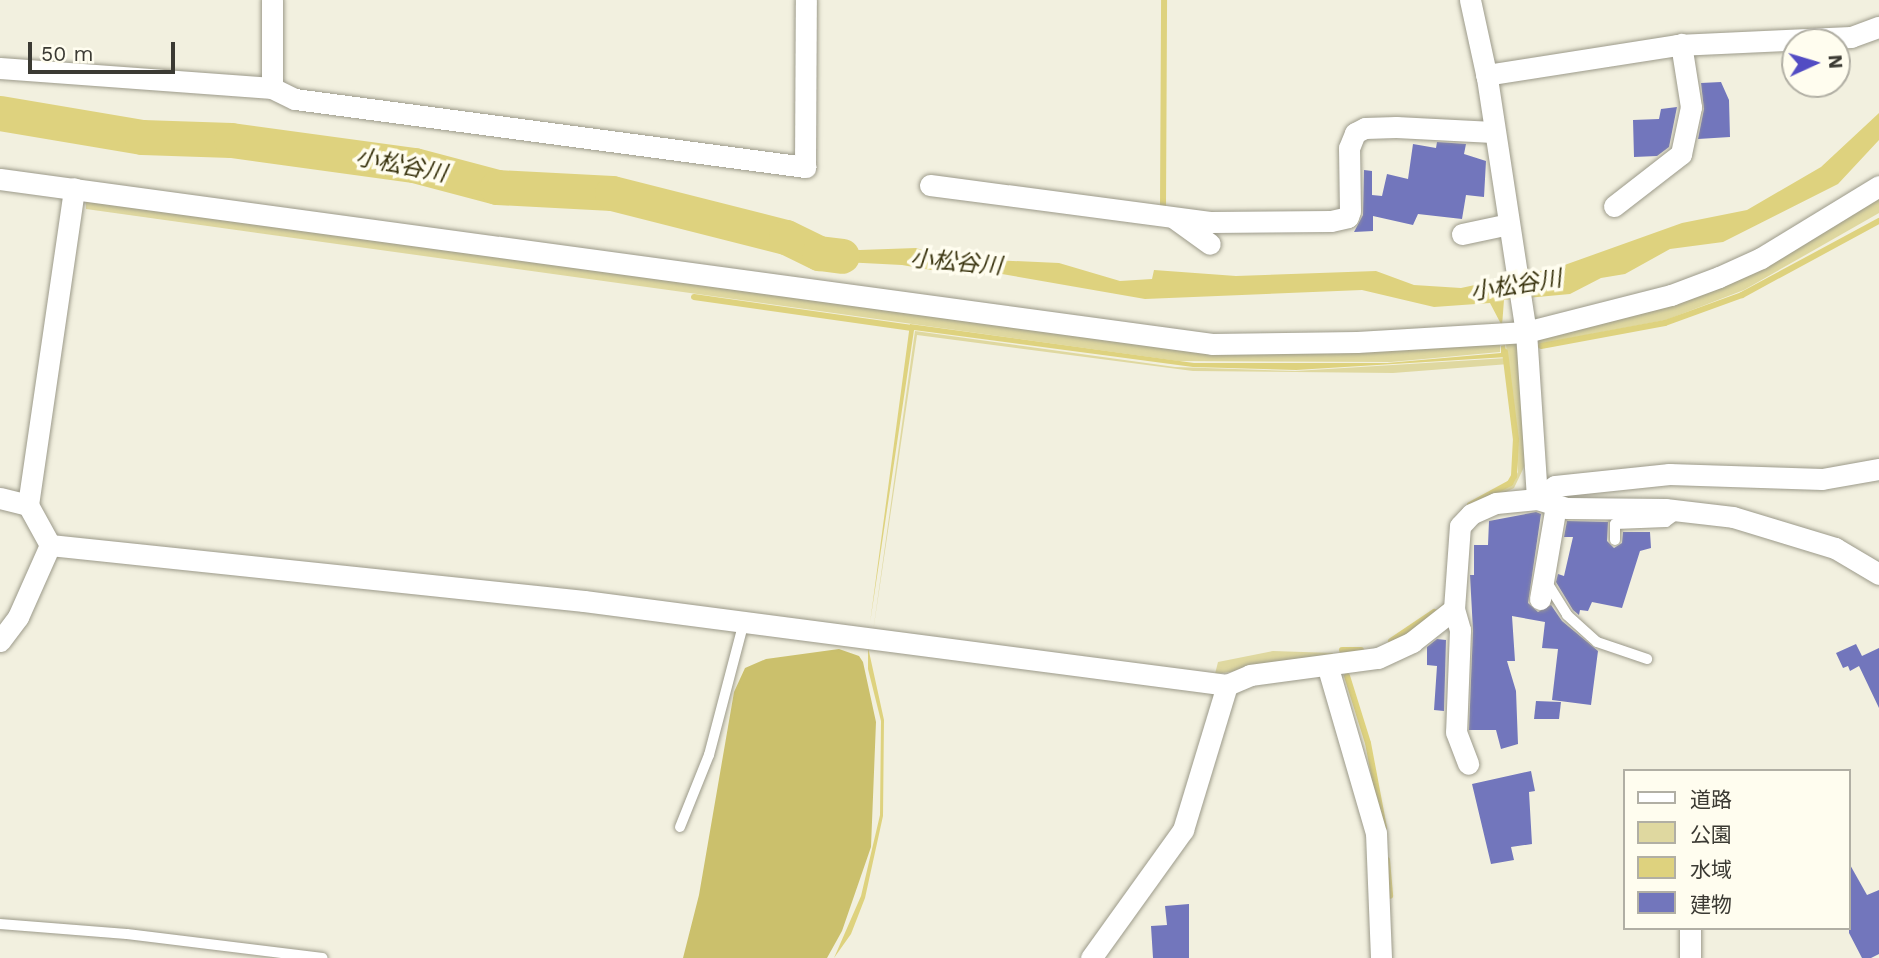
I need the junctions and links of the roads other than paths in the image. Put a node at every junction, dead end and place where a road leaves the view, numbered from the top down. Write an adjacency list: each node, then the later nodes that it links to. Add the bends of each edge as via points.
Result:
1 (272, 0): 8 (street)
2 (806, 0): 8 (street, via 805,167 295,99)
3 (1469, 0): 7 (street)
4 (1879, 27): 5 (street, via 1851,37)
5 (1681, 44): 7 (street); 14 (street, via 1691,107 1681,154)
6 (0, 68): 8 (street)
7 (1486, 75): 9 (street)
8 (272, 88)
9 (1493, 132): 15 (street, via 1396,127 1355,133 1349,148 1348,217 1210,222); 16 (street)
10 (0, 179): 13 (street)
11 (930, 185): 15 (street)
12 (1879, 186): 19 (street, via 1761,258 1719,277 1671,295)
13 (74, 188): 19 (street, via 1212,344); 23 (street)
14 (1614, 205)
15 (1174, 218): 18 (street)
16 (1510, 229): 17 (street); 19 (street)
17 (1462, 234)
18 (1210, 244)
19 (1524, 325): 22 (street)
20 (1879, 470): 22 (street, via 1822,479 1669,474 1555,486)
21 (0, 498): 23 (street)
22 (1547, 502): 24 (street); 28 (street); 29 (street, via 1496,503 1471,514 1460,526)
23 (28, 505): 26 (street)
24 (1683, 510): 25 (lane, via 1666,522 1615,524); 27 (street, via 1797,534 1835,548)
25 (1615, 540)
26 (50, 545): 30 (street); 31 (street, via 18,617)
27 (1879, 574)
28 (1542, 588): 32 (lane, via 1597,642)
29 (1454, 609): 33 (street, via 1412,642 1378,658); 35 (street, via 1460,630 1456,732)
30 (744, 622): 34 (street); 36 (lane, via 709,754)
31 (0, 641)
32 (1647, 659)
33 (1328, 668): 34 (street, via 1250,675); 41 (street, via 1376,833)
34 (1227, 685): 40 (street, via 1183,830)
35 (1468, 764)
36 (680, 827)
37 (0, 924): 39 (lane)
38 (1690, 930): 42 (street)
39 (323, 958)
40 (1091, 958)
41 (1381, 958)
42 (1690, 958)

